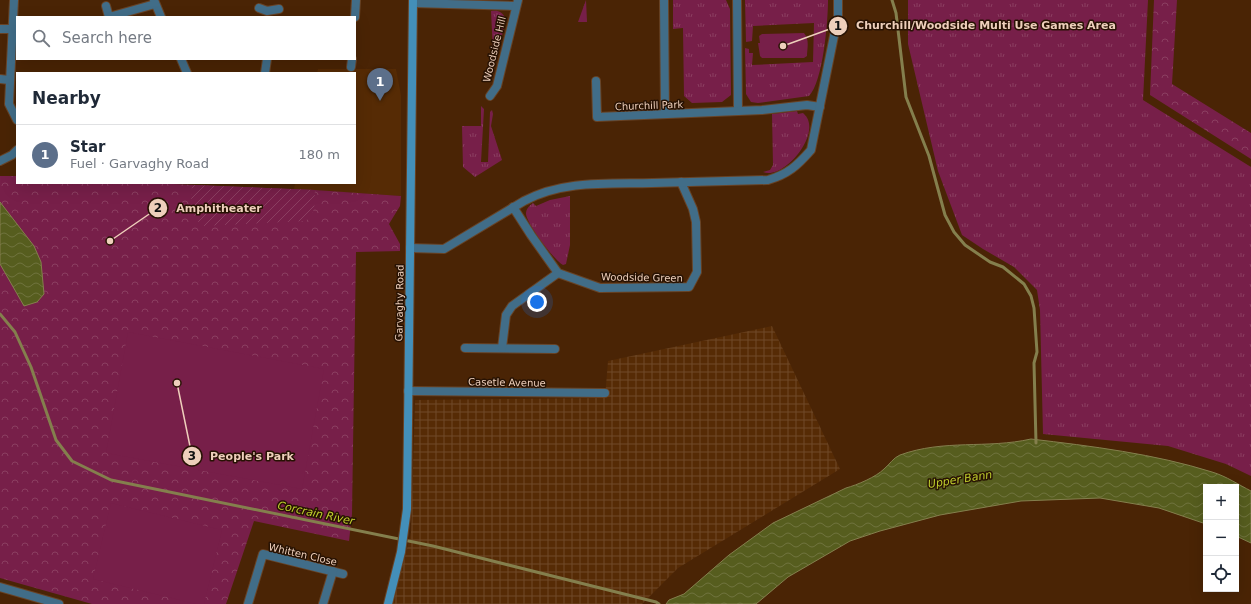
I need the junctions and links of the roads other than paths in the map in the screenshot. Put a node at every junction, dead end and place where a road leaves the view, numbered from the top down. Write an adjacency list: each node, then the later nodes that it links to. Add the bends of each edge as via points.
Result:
1 (14, 0): 18 (street)
2 (356, 0): 16 (street)
3 (664, 0): 29 (street)
4 (738, 0): 28 (street)
5 (838, 0): 27 (street, via 838,16)
6 (413, 1): 8 (street, Woodside Hill); 35 (main road, Garvaghy Road)
7 (154, 2): 14 (street); 15 (street)
8 (517, 3): 26 (street, Woodside Hill, via 497,86)
9 (106, 6): 13 (street)
10 (259, 8): 12 (street)
11 (279, 9): 12 (street)
12 (268, 14)
13 (109, 16)
14 (112, 16)
15 (160, 16)
16 (355, 16)
17 (0, 29): 18 (street)
18 (12, 29): 24 (street)
19 (181, 60): 21 (street)
20 (267, 60): 22 (street)
21 (187, 72)
22 (266, 72)
23 (0, 79): 24 (street)
24 (9, 80): 30 (street, via 9,104)
25 (596, 82): 29 (street, Churchill Park, via 597,117)
26 (490, 96)
27 (820, 107): 28 (street, Churchill Park, via 807,105); 33 (street, via 811,150 784,176 768,180)
28 (738, 111): 29 (street, Churchill Park)
29 (665, 114)
30 (16, 118)
31 (16, 151): 32 (street)
32 (0, 161)
33 (681, 182): 34 (street, via 571,185 537,194); 36 (street, Woodside Green, via 696,222 697,272 689,288 600,288)
34 (513, 207): 35 (street, via 444,249); 36 (street)
35 (410, 248): 40 (main road, Garvaghy Road)
36 (558, 274): 38 (street, via 512,306 506,315)
37 (465, 348): 38 (street)
38 (502, 348): 39 (street)
39 (555, 349)
40 (408, 391): 41 (street, Casetle Avenue); 48 (main road, Garvaghy Road, via 405,530)
41 (605, 393)
42 (333, 571): 43 (street, Whitten Close); 46 (street, Whitten Close, via 263,554); 47 (street)
43 (343, 574)
44 (0, 588): 45 (street)
45 (59, 604)
46 (248, 604)
47 (323, 604)
48 (388, 604)

